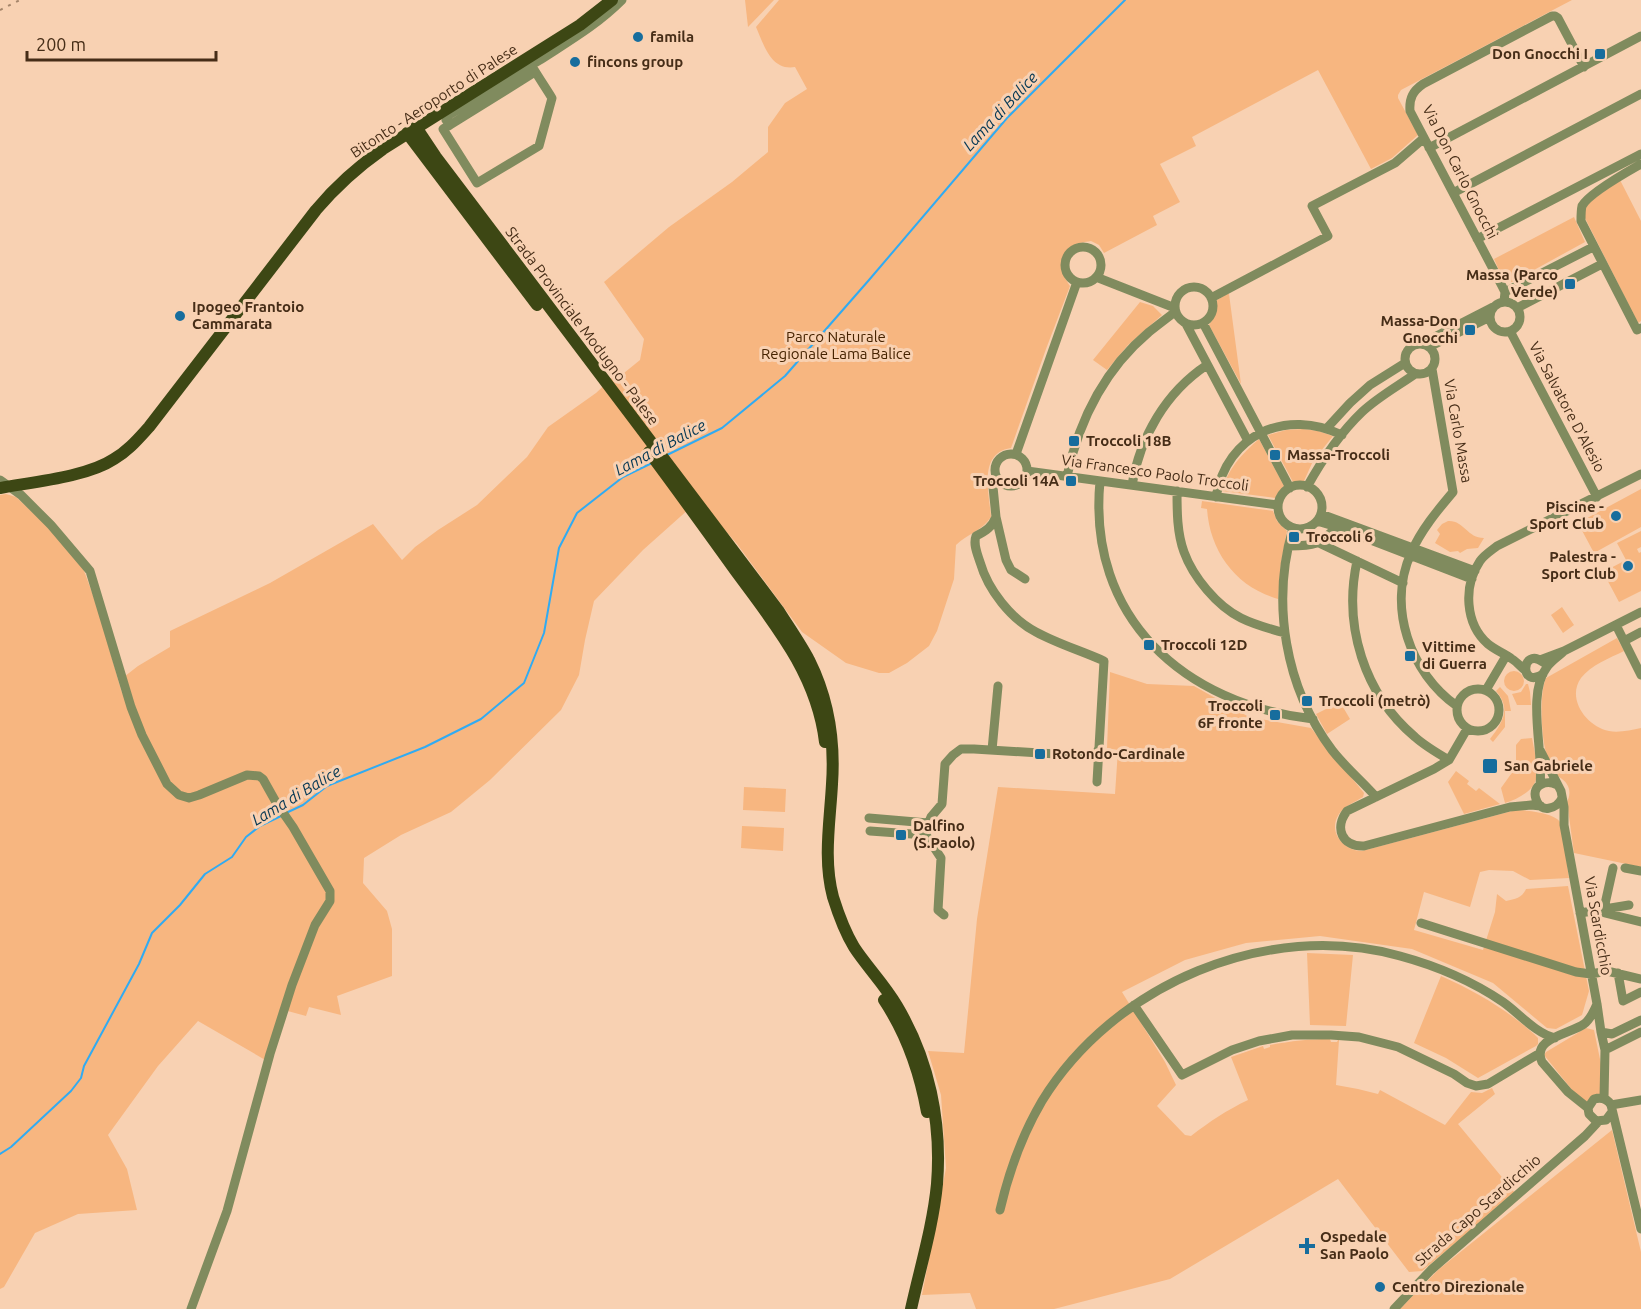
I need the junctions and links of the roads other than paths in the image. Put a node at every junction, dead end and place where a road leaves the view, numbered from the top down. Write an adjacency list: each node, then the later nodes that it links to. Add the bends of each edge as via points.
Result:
1 (612, 0): 4 (main road, Bitonto - Aeroporto di Palese)
2 (622, 0): 4 (street, via 597,23)
3 (1641, 36): 5 (street)
4 (531, 65): 4 (street, via 446,120 450,125 444,129 477,183 540,146 552,98); 7 (main road, Bitonto - Aeroporto di Palese)
5 (1584, 67): 8 (street, Via Don Carlo Gnocchi, via 1558,18 1552,16 1418,88 1409,102 1410,111); 9 (street)
6 (1641, 94): 12 (street)
7 (412, 130): 43 (main road, Bitonto - Aeroporto di Palese, via 336,186 127,450 95,469); 51 (main road, Strada Provinciale Modugno - Palese)
8 (1424, 138): 9 (street, Via Don Carlo Gnocchi); 19 (street, via 1395,163 1312,206 1328,236)
9 (1430, 148): 12 (street, Via Don Carlo Gnocchi)
10 (1641, 154): 13 (street)
11 (1641, 164): 14 (street, via 1608,184 1582,207 1581,221)
12 (1454, 193): 13 (street, Via Don Carlo Gnocchi)
13 (1477, 239): 18 (street, Via Don Carlo Gnocchi)
14 (1593, 247): 15 (street); 18 (street)
15 (1602, 264): 21 (street); 26 (street, via 1637,330)
16 (1096, 277): 17 (street, via 1087,283); 17 (street, via 1101,266 1098,255 1088,248 1076,248 1067,256 1065,268); 22 (street)
17 (1077, 282): 37 (street)
18 (1504, 297): 20 (street); 21 (street)
19 (1211, 298): 22 (street, via 1199,288 1188,288 1177,297); 24 (street, via 1212,312)
20 (1493, 307): 23 (street); 28 (street)
21 (1517, 308): 27 (street, via 1519,321)
22 (1175, 310): 25 (street); 40 (street, via 1134,346 1100,390 1081,427)
23 (1490, 317): 27 (street, via 1496,329); 28 (street)
24 (1203, 323): 25 (street); 34 (street)
25 (1186, 324): 30 (street)
26 (1641, 328)
27 (1510, 331): 48 (street, Via Salvatore D'Alesio)
28 (1425, 346): 29 (street, via 1408,350); 31 (street, via 1433,350 1436,360)
29 (1405, 363): 32 (street); 33 (street, via 1370,386)
30 (1207, 365): 36 (street); 44 (street, via 1185,381 1152,424 1138,456)
31 (1432, 369): 32 (street); 58 (street, Via Carlo Massa, via 1453,492 1433,515)
32 (1415, 374): 35 (street, via 1362,412)
33 (1327, 428): 34 (street, via 1289,424); 35 (street)
34 (1261, 432): 36 (street); 46 (street)
35 (1342, 435): 45 (street, via 1320,462)
36 (1248, 441): 49 (street, via 1228,463)
37 (1016, 454): 38 (street, via 1023,459); 41 (street, via 1005,454 997,461)
38 (1027, 471): 40 (street, Via Francesco Paolo Troccoli); 41 (street, via 1022,482 1012,486)
39 (1641, 474): 48 (street)
40 (1067, 476): 42 (street, Via Francesco Paolo Troccoli)
41 (996, 477): 52 (street)
42 (1100, 481): 44 (street, Via Francesco Paolo Troccoli); 76 (street, via 1099,526 1111,575 1140,631 1182,672 1212,690 1254,707)
43 (3, 485): 122 (street, via 21,495 90,571 142,735 172,790 189,798 242,777 259,776 331,895 292,985 227,1211)
44 (1132, 485): 47 (street, Via Francesco Paolo Troccoli)
45 (1307, 487): 46 (street); 53 (street, via 1320,498)
46 (1290, 488): 50 (street)
47 (1177, 491): 49 (street, Via Francesco Paolo Troccoli); 66 (street, via 1183,551 1196,577 1239,617)
48 (1597, 496): 60 (street, via 1497,546 1480,561)
49 (1215, 497): 50 (street, Via Francesco Paolo Troccoli)
50 (1278, 505): 55 (street, via 1283,521)
51 (700, 514): 123 (main road, Strada Provinciale Modugno - Palese, via 783,636 811,689 826,759 820,849 826,901 849,951 905,1039 925,1097 932,1157); 124 (main road, Strada Provinciale Modugno - Palese, via 778,610 818,683 831,731 827,861 833,896 854,946 897,1004 913,1034 933,1094 937,1186)
52 (996, 517): 61 (street, via 1006,560 1011,570); 78 (street, via 994,524 974,541 983,572 997,596 1035,632 1104,661)
53 (1319, 518): 54 (street); 55 (street, via 1306,528); 58 (street)
54 (1337, 527): 56 (street); 58 (street)
55 (1293, 528): 57 (street)
56 (1319, 543): 57 (street); 59 (street)
57 (1288, 546): 66 (street, via 1283,592)
58 (1411, 552): 60 (street); 62 (street, Via Carlo Massa)
59 (1357, 561): 62 (street); 81 (street, via 1353,622 1372,684 1402,725)
60 (1474, 575): 68 (street, via 1468,601 1475,627 1488,644)
61 (1025, 579)
62 (1403, 583): 75 (street, Via Carlo Massa, via 1403,619 1414,656 1429,680)
63 (1641, 612): 64 (street)
64 (1616, 625): 67 (street); 69 (street, via 1564,651)
65 (1641, 632): 67 (street)
66 (1285, 633): 76 (street, via 1296,681)
67 (1624, 641): 71 (street)
68 (1506, 656): 70 (street); 73 (street)
69 (1543, 667): 70 (street, via 1537,678); 70 (street, via 1535,658 1529,660); 74 (street)
70 (1527, 673): 74 (street)
71 (1641, 675)
72 (998, 686): 79 (street)
73 (1486, 690): 75 (street, via 1468,692); 77 (street, via 1499,704 1499,717 1486,730)
74 (1537, 704): 80 (street)
75 (1457, 706): 77 (street, via 1458,716)
76 (1313, 719): 85 (street, via 1332,750)
77 (1467, 729): 81 (street)
78 (1099, 746): 79 (street, via 1096,754 1088,756); 82 (street)
79 (992, 750): 90 (street, via 961,749 952,755 945,764 942,804)
80 (1540, 750): 83 (street); 84 (street, via 1542,771)
81 (1449, 760): 85 (street)
82 (1097, 782)
83 (1557, 785): 84 (street, via 1550,782); 86 (street)
84 (1538, 787): 87 (street); 88 (street, via 1536,800)
85 (1376, 797): 87 (street, via 1347,811 1342,818 1341,832 1350,844 1364,846)
86 (1562, 798): 88 (street, via 1557,805); 91 (street, Via Scardicchio)
87 (1510, 807): 88 (street)
88 (1545, 807): 91 (street, Via Scardicchio, via 1559,815)
89 (869, 818): 90 (street)
90 (928, 823): 93 (street)
91 (1564, 825): 99 (street, Via Scardicchio)
92 (870, 831): 93 (street)
93 (926, 836): 100 (street, via 941,858 938,910)
94 (1613, 868): 98 (street)
95 (1625, 868): 96 (street)
96 (1641, 871)
97 (1629, 905): 98 (street)
98 (1604, 909): 99 (street); 101 (street, via 1605,913)
99 (1580, 913): 104 (street, Via Scardicchio)
100 (944, 915)
101 (1641, 922)
102 (1421, 923): 104 (street)
103 (1618, 973): 104 (street); 105 (street); 106 (street, via 1623,1001)
104 (1591, 974): 107 (street, Via Scardicchio)
105 (1641, 979)
106 (1641, 992)
107 (1597, 1004): 110 (street); 111 (street, Via Scardicchio)
108 (1134, 1005): 113 (street, via 1200,970 1232,958 1305,946 1376,950 1470,982 1504,1002); 113 (street, via 1182,1075 1259,1041 1292,1035 1331,1035 1398,1047 1476,1086 1488,1084); 120 (street, via 1085,1046 1042,1101 1013,1162)
109 (1641, 1020): 111 (street, via 1612,1034)
110 (1584, 1024): 111 (street); 113 (street)
111 (1601, 1032): 114 (street, Via Scardicchio)
112 (1641, 1032): 114 (street)
113 (1542, 1044): 116 (street, via 1542,1062)
114 (1605, 1050): 117 (street, Via Scardicchio)
115 (1641, 1100): 117 (street)
116 (1588, 1111): 117 (street, via 1593,1119); 117 (street, via 1594,1099); 118 (street)
117 (1606, 1111): 118 (street, Strada Capo Scardicchio); 119 (street, via 1618,1133)
118 (1586, 1136): 125 (street, Strada Capo Scardicchio, via 1431,1270)
119 (1637, 1197): 121 (street)
120 (1000, 1210)
121 (1641, 1229)
122 (191, 1309)
123 (905, 1309)
124 (911, 1309)
125 (1394, 1309)

